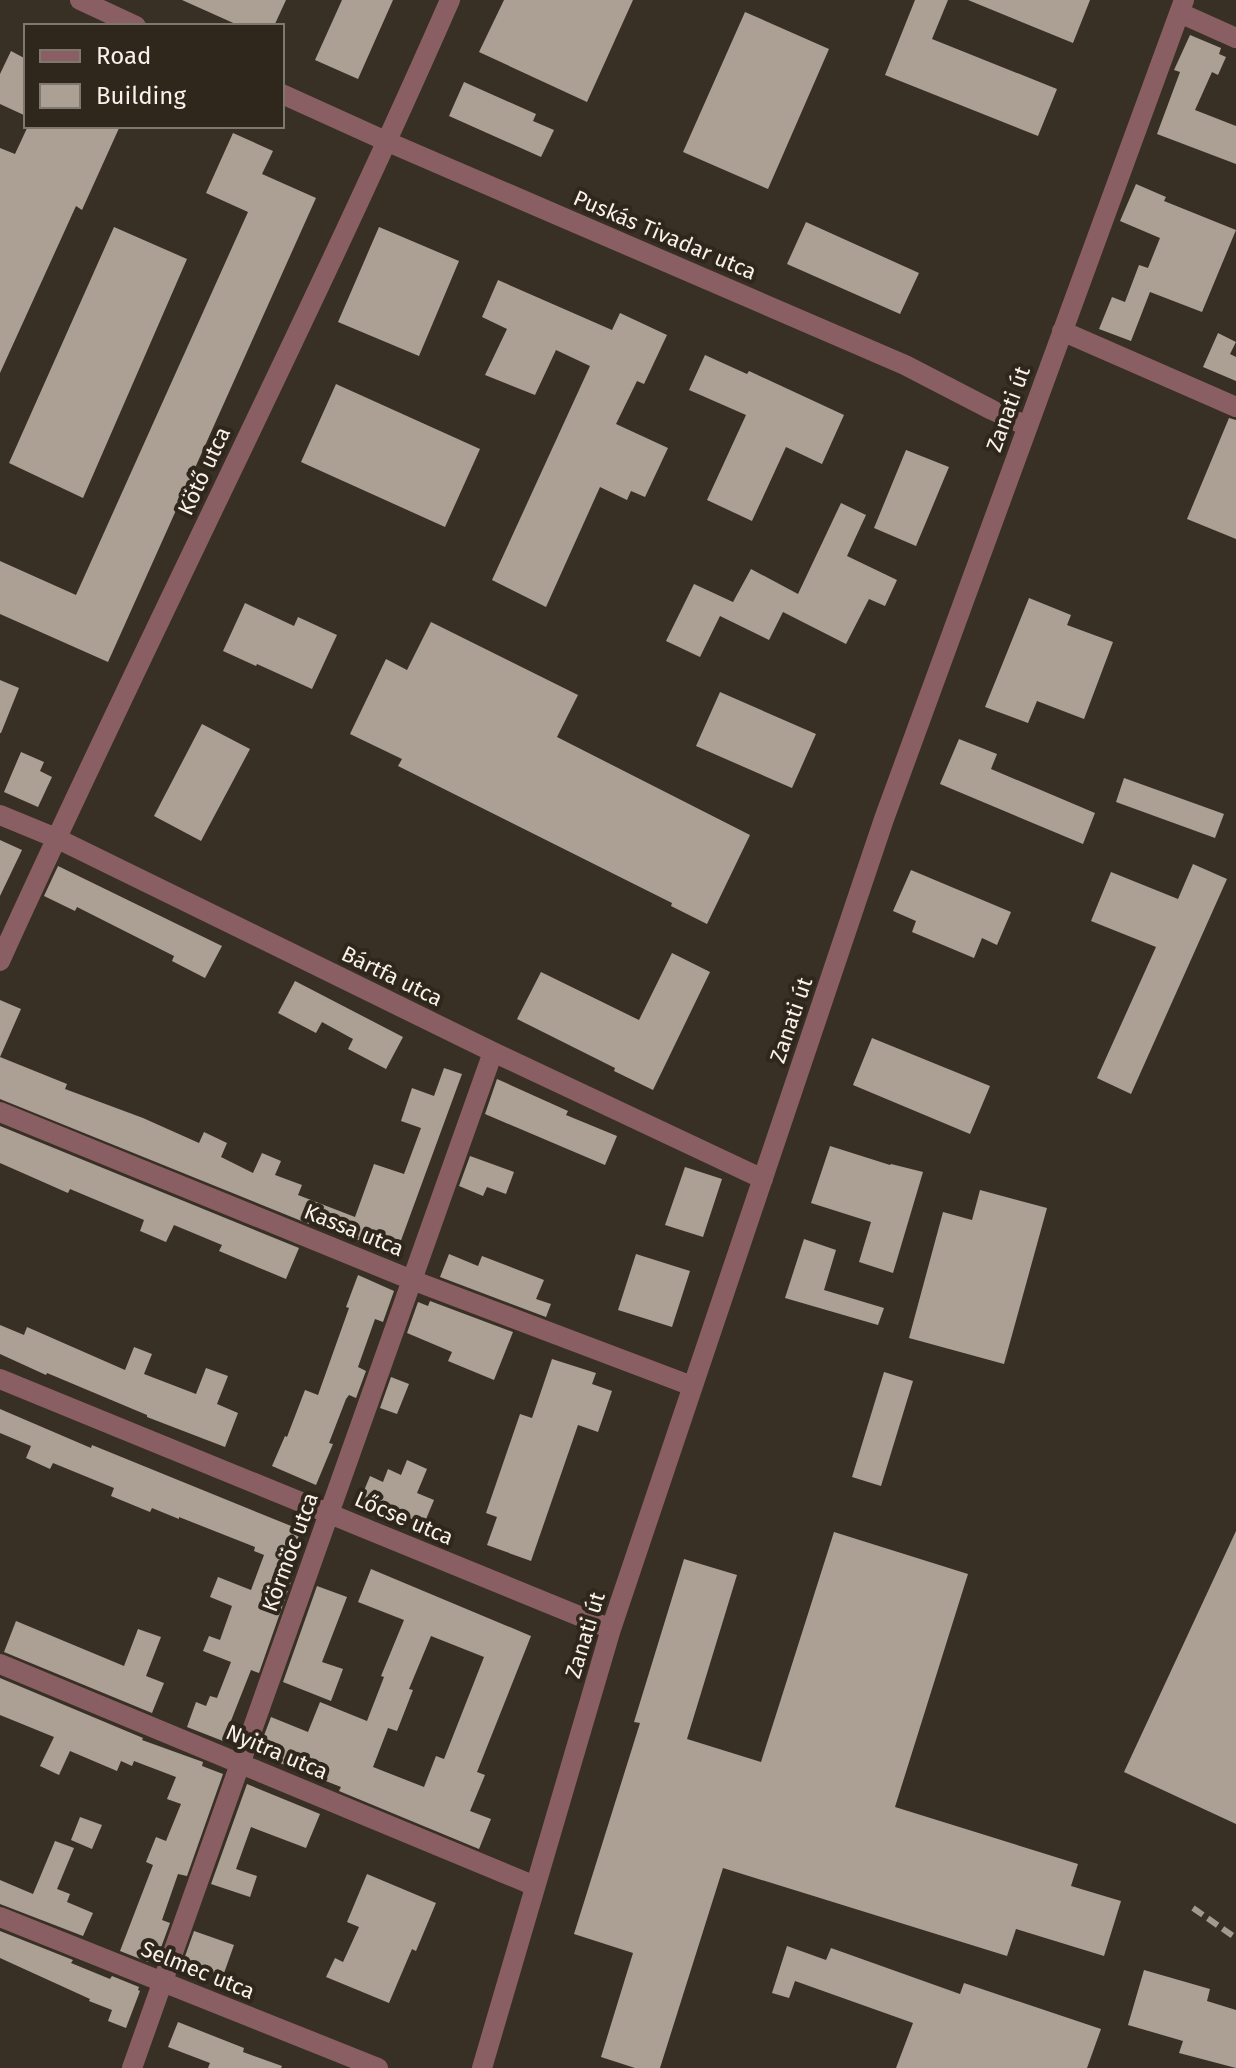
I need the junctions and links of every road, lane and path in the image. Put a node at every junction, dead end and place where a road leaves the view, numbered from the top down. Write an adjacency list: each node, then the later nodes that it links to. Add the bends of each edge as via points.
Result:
1 (80, 0): 4 (street)
2 (450, 0): 7 (street, Kötő utca)
3 (1182, 7): 5 (street); 8 (street, Zanati út)
4 (132, 24)
5 (1236, 38)
6 (284, 95): 7 (street, Puskás Tivadar utca)
7 (388, 142): 10 (street, Puskás Tivadar utca, via 905,365); 12 (street, Kötő utca)
8 (1062, 331): 9 (street); 10 (street, Zanati út)
9 (1236, 407)
10 (1027, 426): 16 (street, Zanati út, via 884,819)
11 (0, 815): 12 (street, Bártfa utca)
12 (56, 838): 13 (street, Kötő utca); 14 (street, Bártfa utca)
13 (0, 961)
14 (493, 1052): 16 (street, Bártfa utca); 17 (street, Körmöc utca)
15 (0, 1112): 17 (street, Kassa utca)
16 (763, 1179): 19 (street, Zanati út)
17 (412, 1280): 19 (street, Kassa utca); 20 (street, Körmöc utca)
18 (0, 1379): 20 (street, Lőcse utca)
19 (692, 1386): 21 (street, Zanati út)
20 (329, 1513): 21 (street, Lőcse utca); 23 (street, Körmöc utca)
21 (611, 1629): 24 (street, Zanati út)
22 (0, 1664): 23 (street, Nyitra utca)
23 (240, 1763): 24 (street, Nyitra utca); 26 (street, Körmöc utca)
24 (535, 1886): 29 (street, Zanati út)
25 (0, 1917): 26 (street, Selmec utca)
26 (162, 1982): 27 (street, Körmöc utca); 28 (street, Selmec utca)
27 (132, 2068)
28 (378, 2068)
29 (482, 2068)

